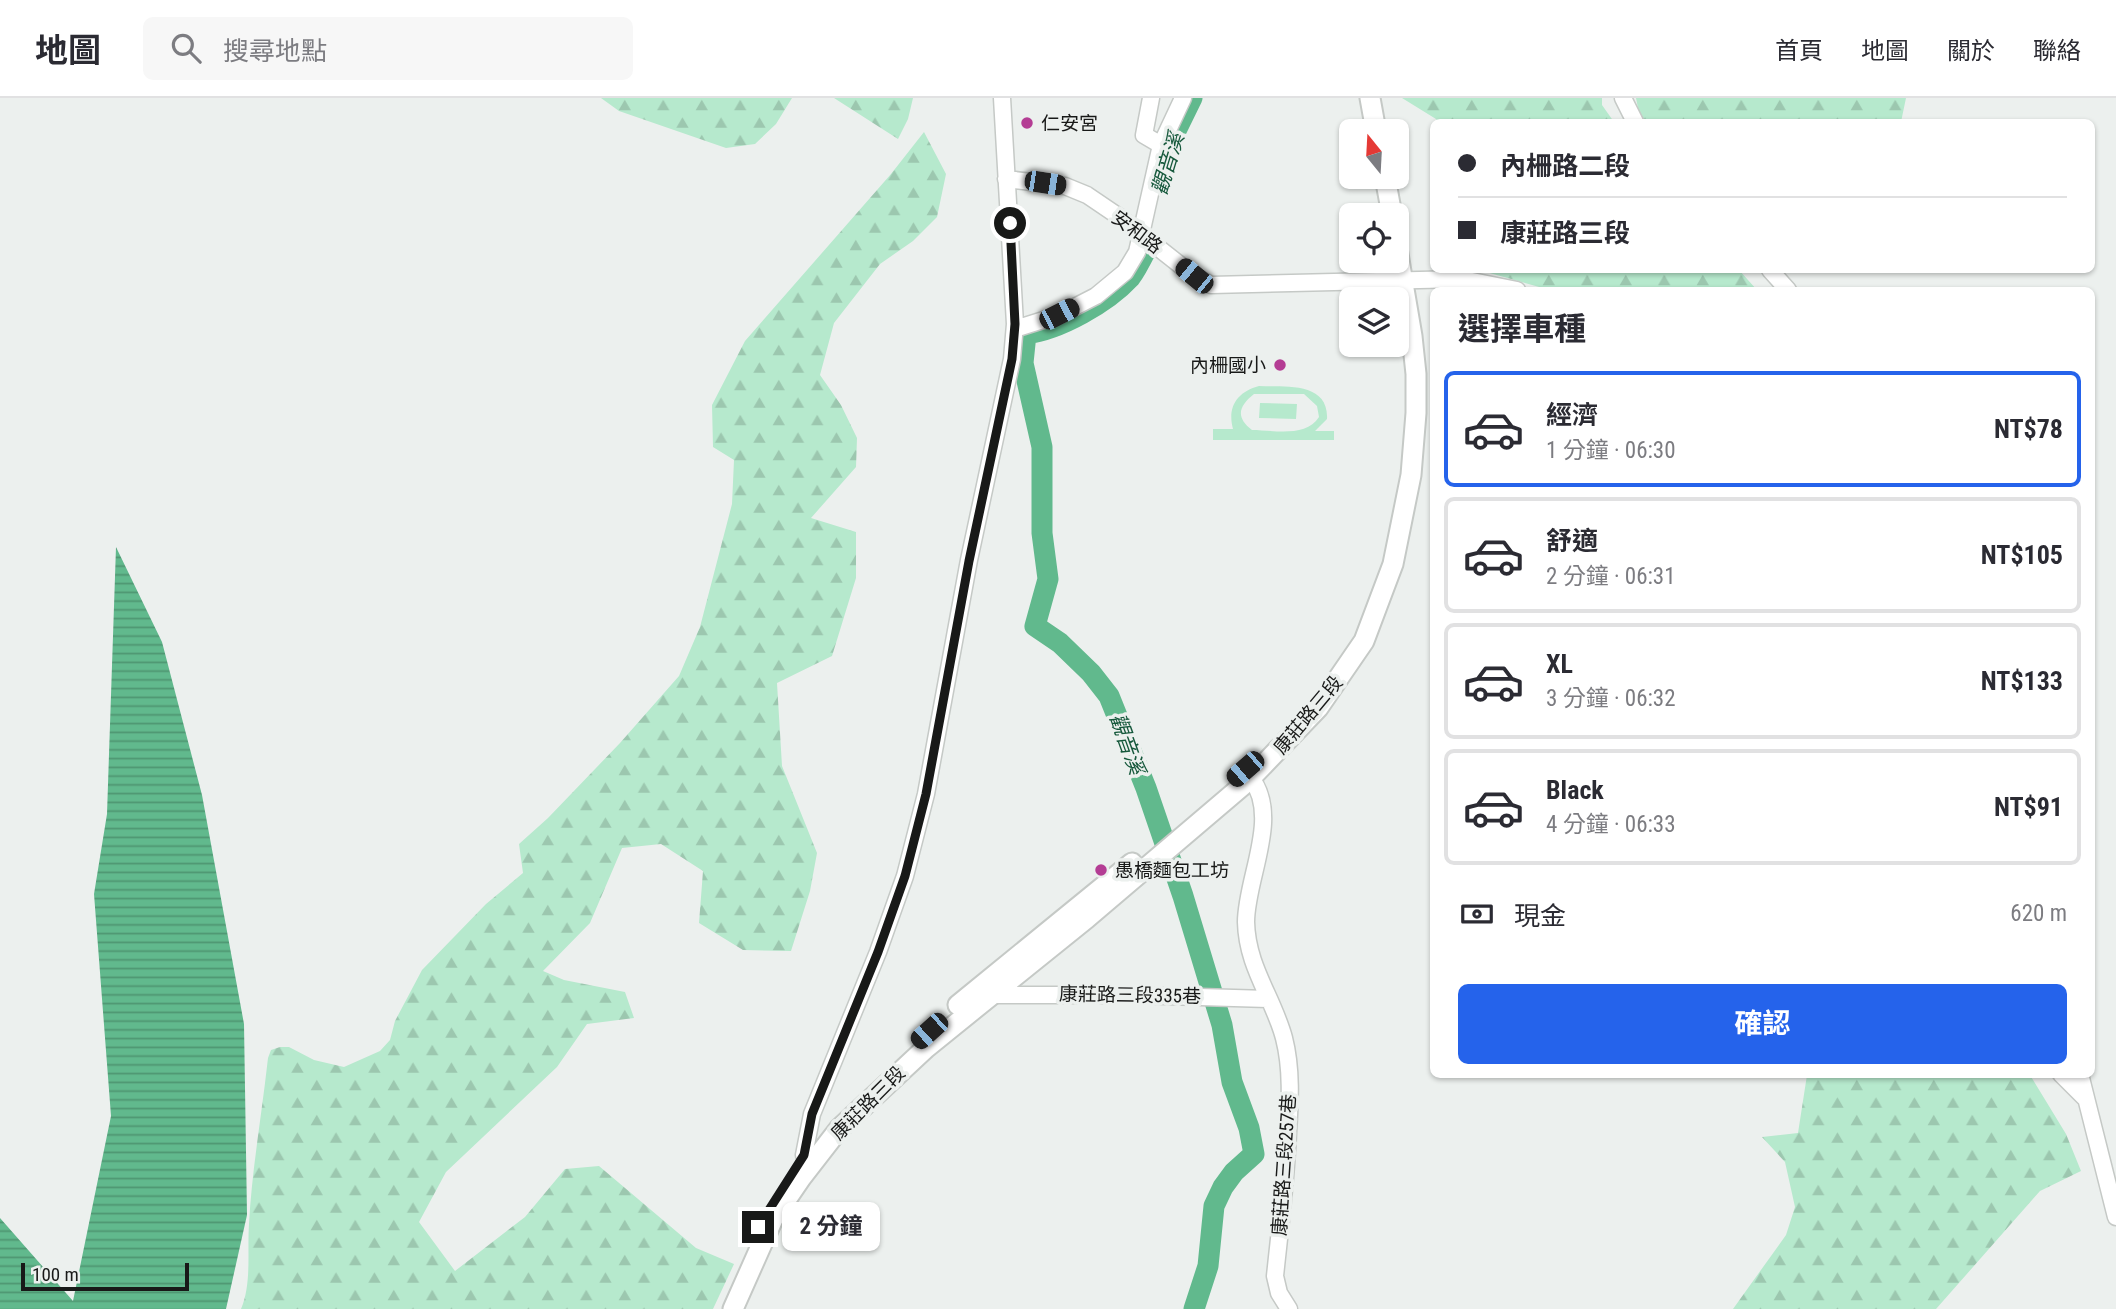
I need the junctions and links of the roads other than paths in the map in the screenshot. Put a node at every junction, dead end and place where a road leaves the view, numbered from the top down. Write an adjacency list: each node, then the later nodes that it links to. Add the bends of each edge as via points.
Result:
1 (1002, 98): 11 (street)
2 (1151, 98): 10 (street, via 1144,135)
3 (1183, 98): 10 (street)
4 (1358, 98): 7 (main road)
5 (1370, 98): 8 (main road)
6 (1623, 98): 9 (street)
7 (1362, 119)
8 (1374, 119)
9 (1634, 119)
10 (1161, 145): 12 (street)
11 (1006, 179): 12 (street, 安和路, via 1065,186 1087,195); 17 (street)
12 (1141, 234): 14 (street, 安和路, via 1211,285); 17 (street, via 1125,272 1096,296)
13 (1773, 273): 16 (street)
14 (1393, 280): 15 (street, 安和路, via 1462,279); 19 (main road, 康莊路三段, via 1413,349 1416,413 1412,475 1393,564 1363,641 1346,668 1318,708)
15 (1502, 287)
16 (1784, 287)
17 (1015, 329): 25 (street, via 926,794 905,876 812,1114)
18 (1402, 357): 25 (main road, 康莊路三段, via 1400,470 1394,506 1369,600 1334,666 1283,732 1245,769 946,1016 859,1093)
19 (1251, 778): 20 (main road, 康莊路三段); 21 (street, 康莊路三段257巷, via 1263,806 1246,922 1252,960)
20 (993, 995): 21 (street, 康莊路三段335巷); 28 (main road, 康莊路三段, via 926,1048 839,1129 773,1219)
21 (1268, 999): 29 (street, 康莊路三段257巷, via 1284,1038 1291,1091 1275,1276)
22 (2064, 1078): 24 (street)
23 (2081, 1078): 24 (street)
24 (2086, 1099): 26 (street)
25 (804, 1155): 27 (main road, 康莊路三段, via 758,1227)
26 (2116, 1217)
27 (722, 1309)
28 (733, 1309)
29 (1289, 1309)

